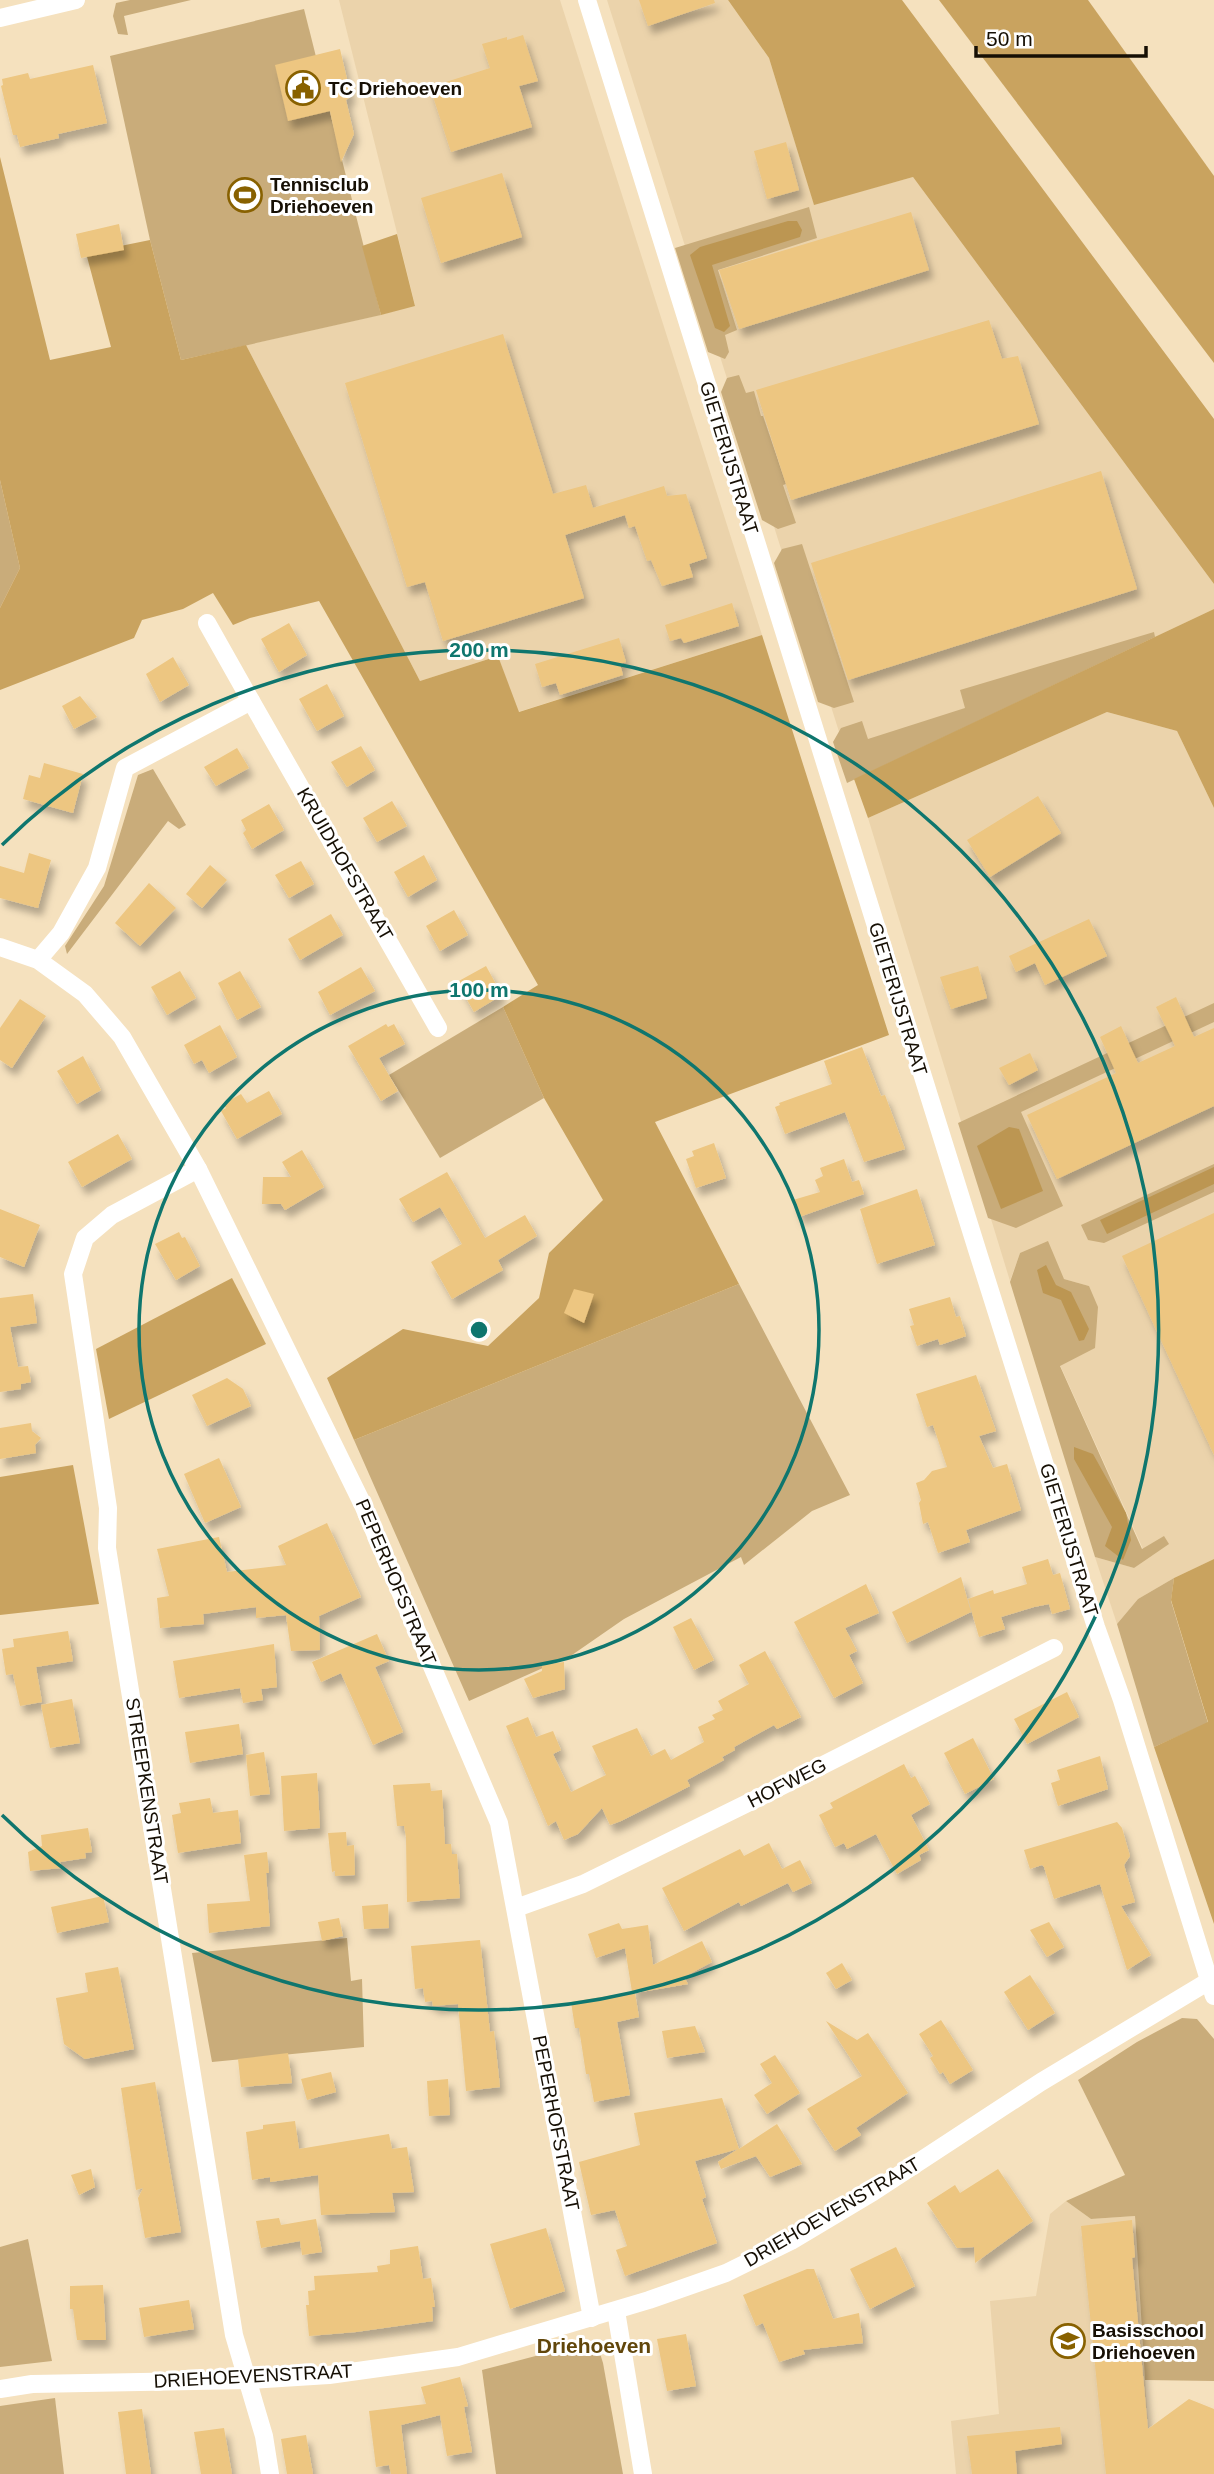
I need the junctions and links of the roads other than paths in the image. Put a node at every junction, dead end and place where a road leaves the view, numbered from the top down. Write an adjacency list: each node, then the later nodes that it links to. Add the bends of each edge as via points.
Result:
1 (76, 0): 3 (street)
2 (587, 0): 12 (street, GIETERIJSTRAAT)
3 (0, 18)
4 (207, 623): 5 (street, KRUIDHOFSTRAAT)
5 (251, 701): 7 (street, via 125,768 97,868 61,933); 8 (street, KRUIDHOFSTRAAT)
6 (0, 947): 7 (street, PEPERHOFSTRAAT)
7 (38, 960): 9 (street, PEPERHOFSTRAAT, via 85,994 122,1037)
8 (438, 1028)
9 (198, 1169): 11 (street, PEPERHOFSTRAAT, via 363,1505 499,1823); 15 (street, STREEPKENSTRAAT, via 112,1215 85,1238 73,1274 108,1508 111,1580 234,2336)
10 (1054, 1648): 11 (street, HOFWEG, via 583,1884)
11 (516, 1908): 14 (street, PEPERHOFSTRAAT)
12 (1212, 1985): 13 (street, DRIEHOEVENSTRAAT, via 1041,2082 791,2241 726,2273)
13 (616, 2311): 14 (street, DRIEHOEVENSTRAAT); 18 (street)
14 (592, 2318): 15 (street, DRIEHOEVENSTRAAT, via 458,2357 329,2375)
15 (249, 2380): 16 (street, DRIEHOEVENSTRAAT, via 32,2384); 17 (street, STREEPKENSTRAAT)
16 (0, 2389)
17 (270, 2474)
18 (643, 2474)

